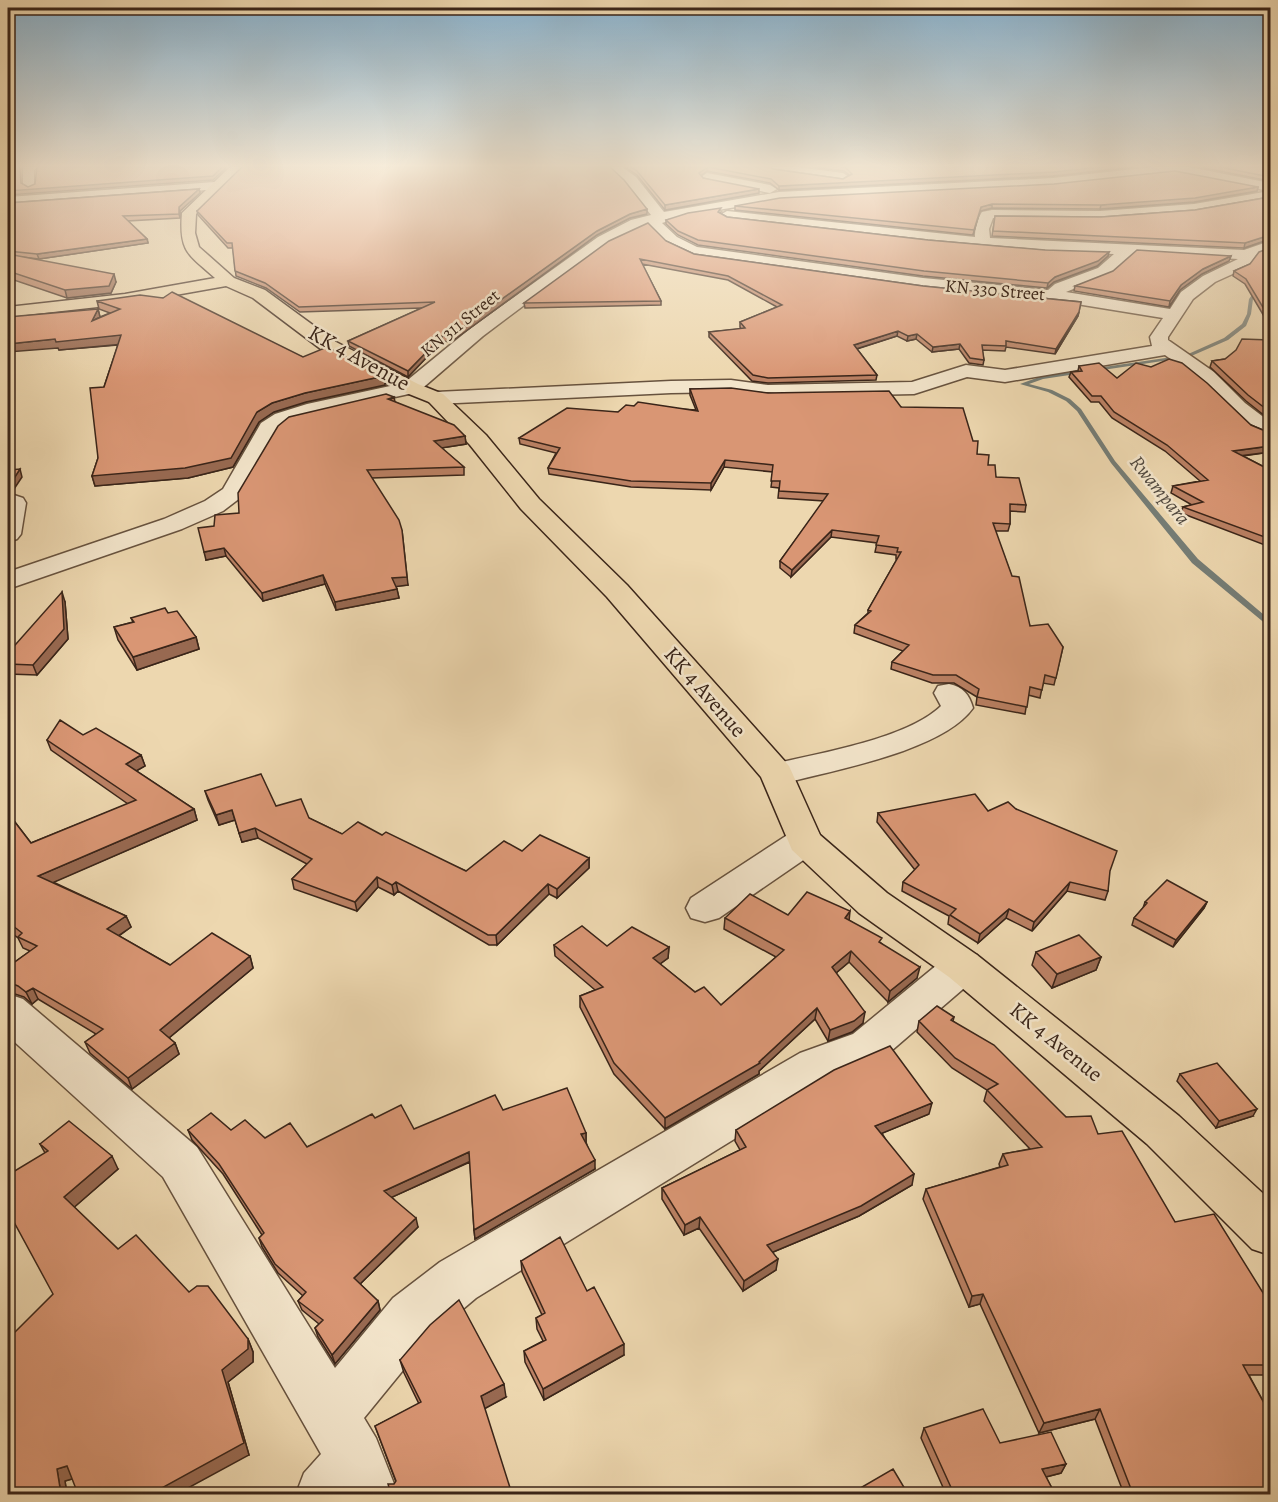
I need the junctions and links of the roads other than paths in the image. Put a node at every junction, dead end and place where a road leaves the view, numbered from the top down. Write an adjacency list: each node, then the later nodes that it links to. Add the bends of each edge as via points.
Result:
1 (189, 237): 10 (main road, KK 4 Avenue, via 192,249)
2 (609, 237): 15 (street, KN 311 Street, via 487,325)
3 (669, 237): 11 (street, KN 330 Street, via 694,251 716,256 923,284)
4 (920, 237): 6 (street)
5 (983, 237): 6 (street)
6 (983, 242): 8 (street)
7 (1270, 245): 9 (street)
8 (1131, 248): 9 (street); 11 (street, via 1104,271)
9 (1248, 255): 13 (street, via 1242,264 1209,279 1187,296)
10 (228, 281): 12 (main road, via 105,302); 15 (main road, KK 4 Avenue, via 259,294 329,346)
11 (1052, 295): 13 (street, KN 330 Street)
12 (8, 312)
13 (1174, 315): 14 (street, via 1159,337)
14 (1167, 349): 15 (street, via 1005,376 966,372 915,388 768,391 731,386 506,396); 16 (street, via 1207,376)
15 (423, 393): 19 (street, via 308,410 282,418 268,428 232,493 214,506 174,524); 21 (main road, KK 4 Avenue, via 478,440 530,504 617,591)
16 (1270, 432)
17 (8, 500): 18 (street, via 14,503)
18 (8, 534)
19 (8, 581)
20 (949, 693): 21 (street, via 957,708 931,728)
21 (777, 774): 22 (main road, KK 4 Avenue)
22 (805, 841): 23 (street); 24 (main road, KK 4 Avenue, via 873,903)
23 (705, 908)
24 (963, 966): 26 (main road, KK 4 Avenue, via 1163,1130); 27 (street, via 868,1046 816,1066 458,1280 412,1317 376,1363)
25 (8, 1011): 27 (street, via 180,1162)
26 (1270, 1232)
27 (345, 1466)

